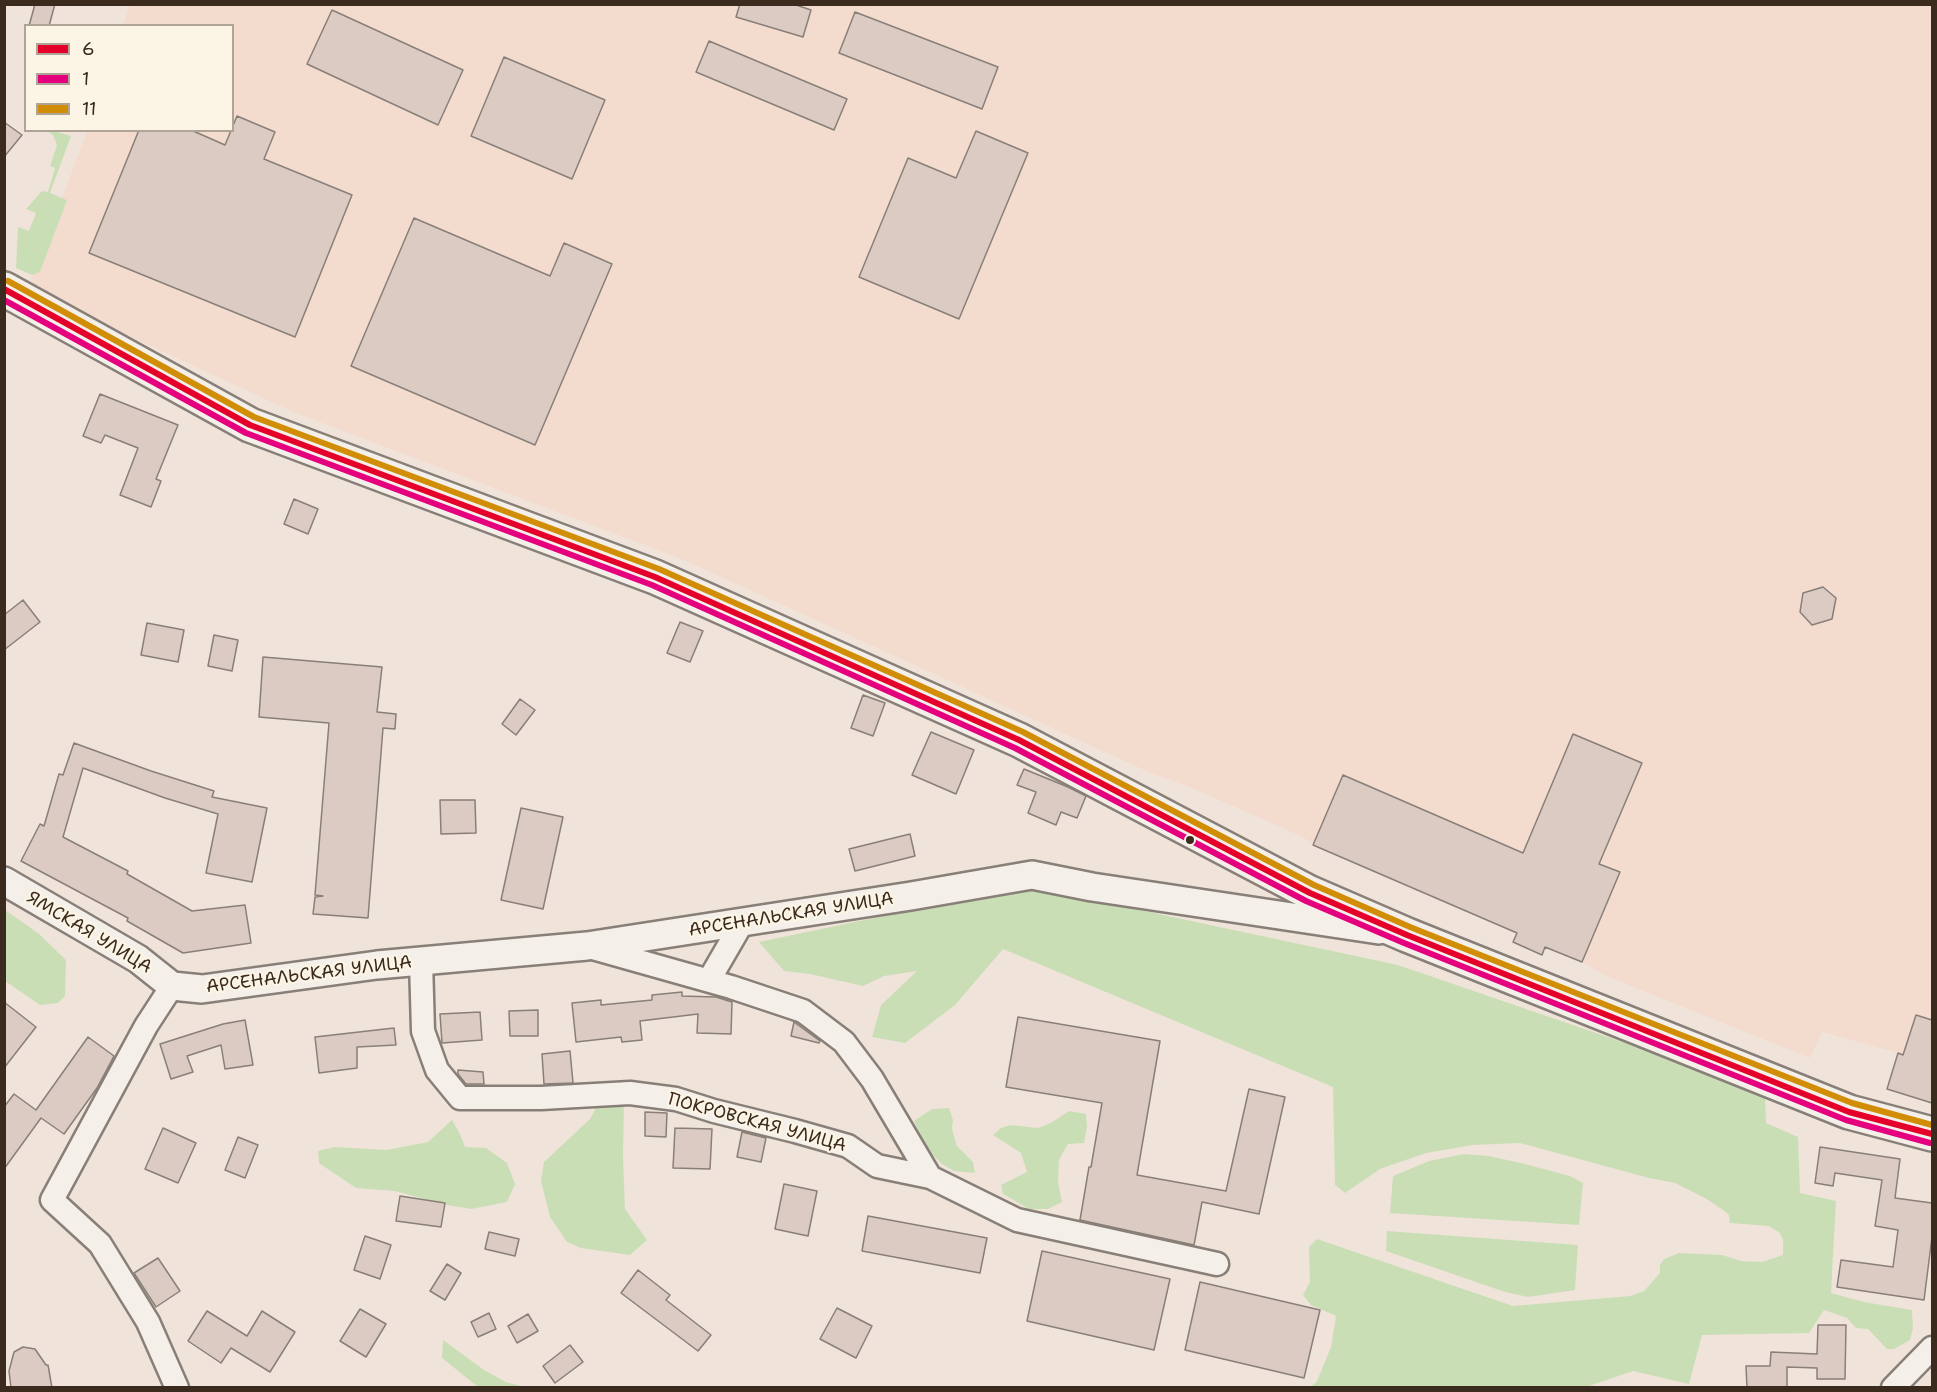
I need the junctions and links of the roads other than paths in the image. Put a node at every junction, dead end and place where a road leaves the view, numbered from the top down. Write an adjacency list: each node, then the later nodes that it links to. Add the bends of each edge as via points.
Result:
1 (4, 289): 4 (main road, via 250,425 656,577 1019,740 1310,893)
2 (4, 881): 8 (street, ЯМСКАЯ УЛИЦА, via 138,959)
3 (742, 923): 4 (street, АРСЕНАЛЬСКАЯ УЛИЦА, via 1032,874 1092,887); 5 (street, АРСЕНАЛЬСКАЯ УЛИЦА); 7 (street)
4 (1407, 935): 9 (main road, via 1850,1112)
5 (587, 946): 6 (street, АРСЕНАЛЬСКАЯ УЛИЦА); 7 (street)
6 (421, 961): 8 (street, АРСЕНАЛЬСКАЯ УЛИЦА, via 202,989); 10 (street, ПОКРОВСКАЯ УЛИЦА, via 423,1031 437,1070 460,1098 630,1093 676,1099 848,1146 877,1166)
7 (708, 980): 10 (street, via 803,1011 844,1042 872,1079)
8 (172, 986): 13 (street, via 146,1026 52,1200 100,1244 148,1322)
9 (1932, 1134)
10 (930, 1177): 11 (street, ПОКРОВСКАЯ УЛИЦА, via 1017,1220)
11 (1217, 1264)
12 (1932, 1350): 14 (street)
13 (177, 1388)
14 (1893, 1388)

